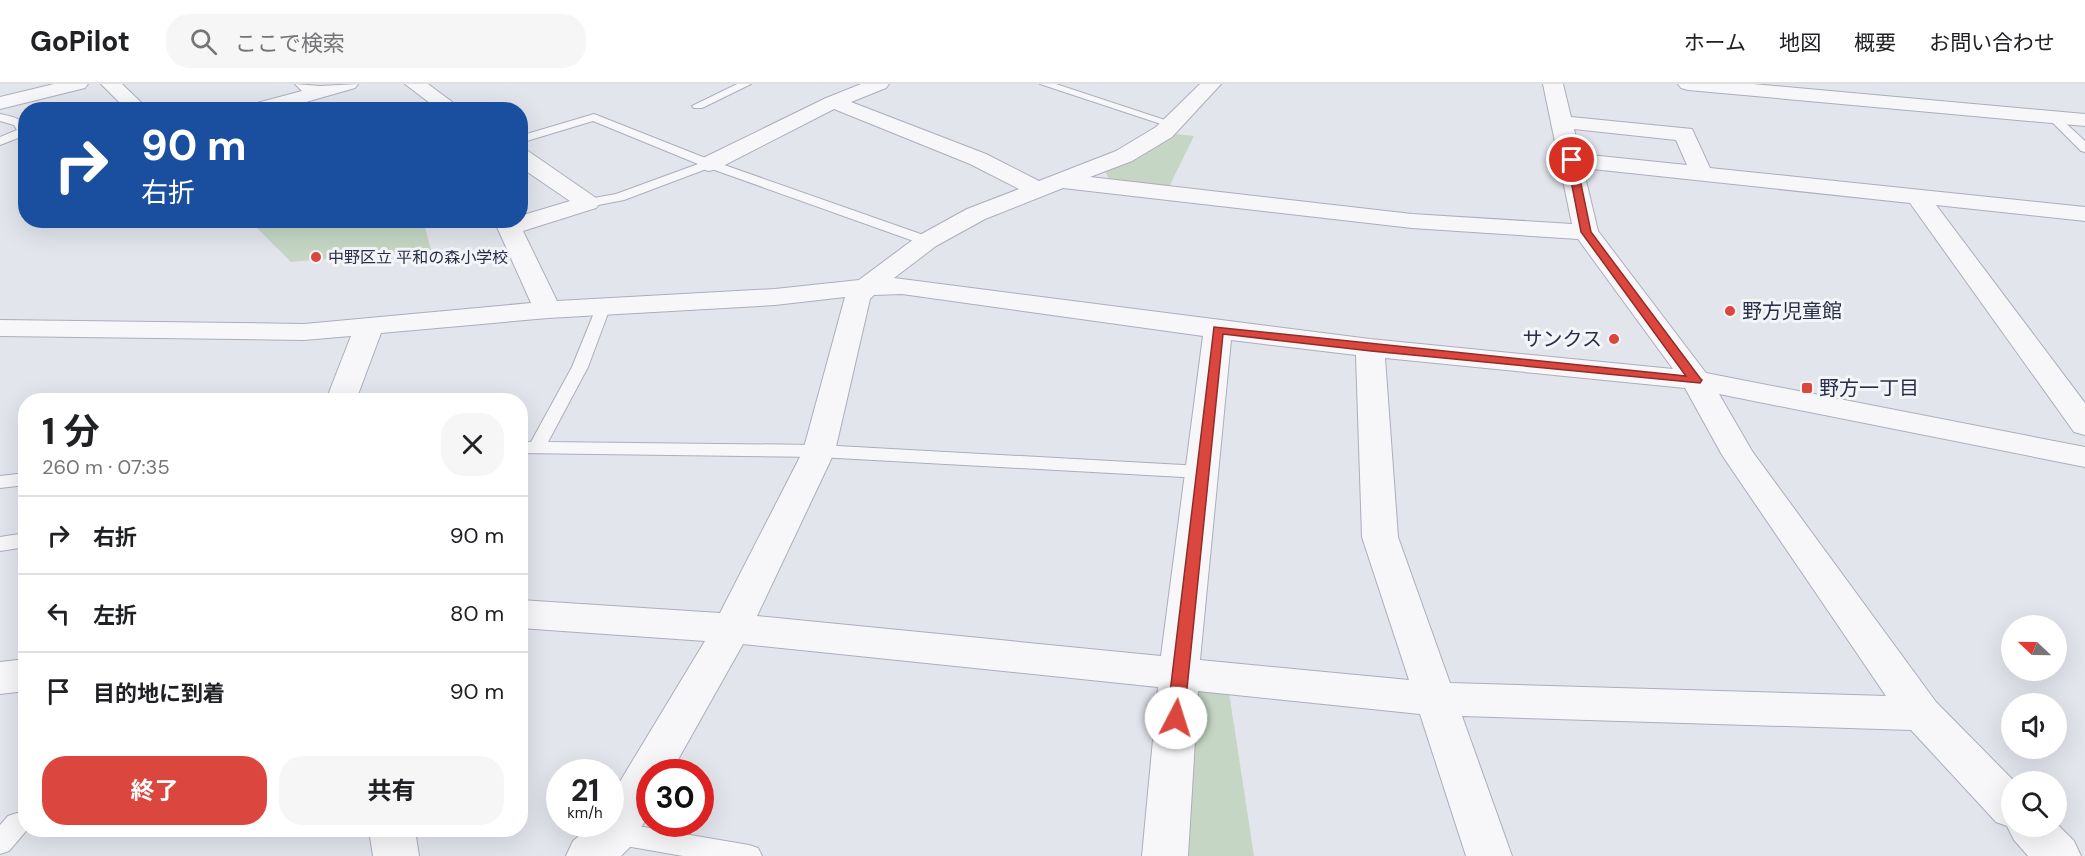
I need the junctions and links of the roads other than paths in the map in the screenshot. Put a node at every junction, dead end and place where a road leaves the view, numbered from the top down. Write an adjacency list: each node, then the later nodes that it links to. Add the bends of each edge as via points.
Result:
1 (78, 84): 18 (street)
2 (111, 84): 14 (street)
3 (348, 84): 13 (street)
4 (415, 84): 16 (street)
5 (746, 84): 19 (lane)
6 (1046, 84): 26 (lane)
7 (1210, 84): 26 (street)
8 (1553, 84): 24 (street)
9 (1688, 84): 12 (street)
10 (1924, 84): 20 (street)
11 (864, 86): 17 (street)
12 (1743, 87): 20 (street)
13 (311, 88): 15 (street)
14 (130, 102)
15 (275, 102)
16 (441, 102)
17 (833, 102): 33 (street); 36 (street, via 978,159)
18 (0, 103)
19 (698, 106)
20 (1944, 108): 22 (street)
21 (0, 117): 25 (lane)
22 (2054, 118): 23 (street); 30 (lane)
23 (2085, 120)
24 (1562, 122): 31 (street); 34 (street, via 1684,134)
25 (18, 123)
26 (1171, 124): 35 (street, via 1124,156)
27 (18, 134): 29 (lane)
28 (528, 138): 33 (lane, via 594,117)
29 (0, 141)
30 (2085, 148)
31 (1572, 160): 34 (street); 42 (street)
32 (528, 162): 38 (street)
33 (709, 164): 38 (lane, via 620,197); 43 (lane)
34 (1702, 174): 37 (street)
35 (1058, 181): 36 (street); 42 (street, via 1412,221)
36 (1036, 189): 43 (street, via 976,214)
37 (1917, 196): 39 (street); 53 (street)
38 (588, 203): 40 (street)
39 (2085, 214)
40 (528, 221)
41 (509, 228): 46 (street)
42 (1586, 232): 51 (street)
43 (927, 241): 44 (street)
44 (866, 287): 45 (street); 48 (street, via 903,286); 55 (street, via 857,299)
45 (603, 308): 46 (street); 54 (lane, via 580,367)
46 (548, 310): 47 (street)
47 (369, 327): 49 (street, via 250,333); 52 (street)
48 (1218, 330): 50 (street); 57 (street)
49 (6, 331)
50 (1371, 348): 51 (street); 67 (street, via 1380,537)
51 (1696, 380): 56 (street); 68 (street, via 1738,455)
52 (344, 393)
53 (2085, 425)
54 (529, 447): 55 (lane)
55 (819, 451): 57 (lane); 63 (street)
56 (2085, 457)
57 (1201, 472): 64 (street)
58 (18, 480): 59 (lane)
59 (0, 482)
60 (18, 541): 61 (lane)
61 (0, 544)
62 (528, 615): 63 (street)
63 (732, 628): 64 (street); 74 (street)
64 (1179, 672): 67 (street); 77 (street)
65 (18, 676): 66 (street)
66 (0, 678)
67 (1435, 699): 68 (street); 78 (street)
68 (1921, 714): 69 (street)
69 (2001, 797)
70 (17, 824): 73 (lane)
71 (393, 837): 75 (street)
72 (2040, 837): 79 (street)
73 (0, 843)
74 (601, 844): 76 (lane)
75 (396, 856)
76 (749, 856)
77 (1165, 856)
78 (1489, 856)
79 (2058, 856)

